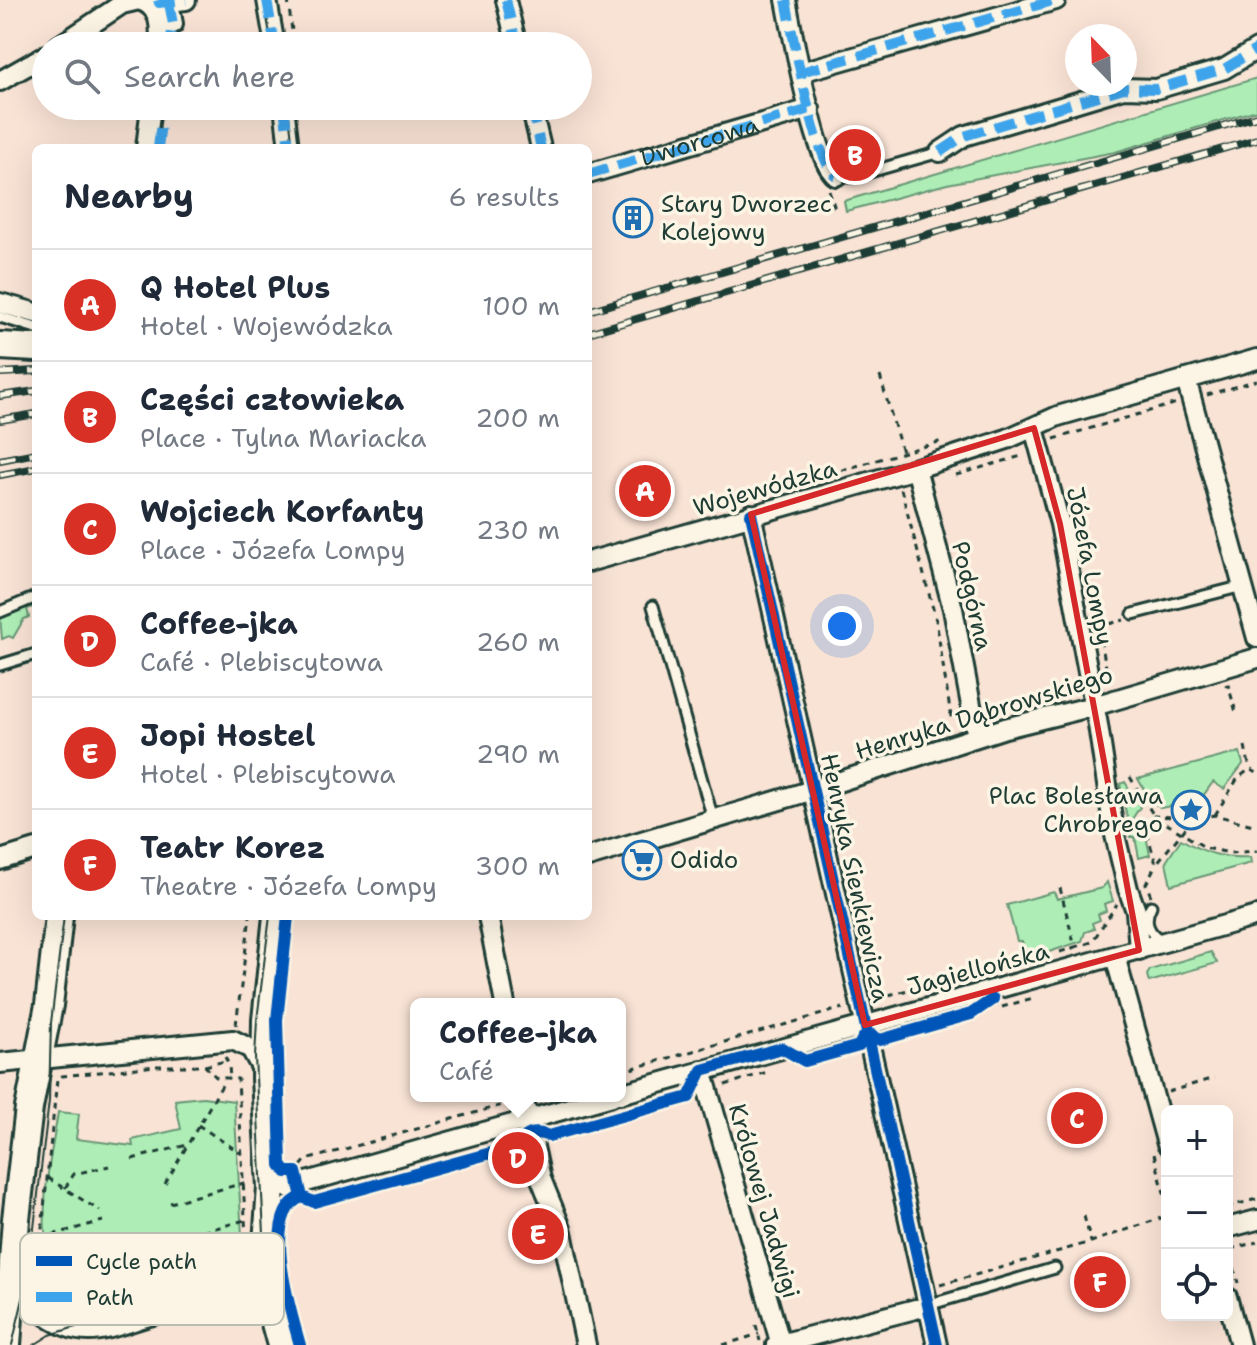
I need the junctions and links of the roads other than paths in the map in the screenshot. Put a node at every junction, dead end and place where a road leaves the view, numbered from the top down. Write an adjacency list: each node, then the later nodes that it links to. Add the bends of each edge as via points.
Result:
1 (267, 0): 8 (street)
2 (506, 0): 9 (street)
3 (786, 0): 12 (street)
4 (1047, 1): 12 (street)
5 (168, 11): 6 (street, via 127,1); 7 (street)
6 (80, 32)
7 (163, 32)
8 (273, 32)
9 (514, 32)
10 (1257, 49): 21 (street, via 1224,69 1156,89 1124,88 964,136)
11 (32, 63): 13 (street)
12 (801, 72): 14 (street)
13 (0, 81)
14 (810, 109): 22 (street, Dworcowa); 23 (street)
15 (149, 120): 18 (street)
16 (286, 120): 19 (street)
17 (534, 120): 20 (street)
18 (146, 144)
19 (289, 144)
20 (540, 144)
21 (940, 152): 23 (lane)
22 (592, 173)
23 (831, 179)
24 (0, 303): 25 (street)
25 (32, 312)
26 (0, 317): 27 (lane)
27 (32, 327)
28 (5, 340): 29 (lane); 30 (street)
29 (32, 341)
30 (32, 347)
31 (1257, 359): 32 (street, Wojewódzka)
32 (1186, 379): 33 (street, Wojewódzka, via 1058,416); 37 (street)
33 (1034, 428): 34 (street, Wojewódzka); 46 (street, Józefa Lompy, via 1060,524)
34 (917, 473): 35 (street, Wojewódzka); 47 (street, Podgórna, via 953,609)
35 (751, 514): 36 (street, Wojewódzka); 48 (street, Henryka Sienkiewicza)
36 (592, 561)
37 (1243, 586): 41 (lane); 42 (street)
38 (32, 599): 40 (lane)
39 (653, 606): 49 (lane)
40 (0, 612)
41 (1133, 614)
42 (1257, 638)
43 (32, 655): 45 (lane)
44 (1257, 658): 46 (street, Henryka Dąbrowskiego)
45 (0, 665)
46 (1094, 706): 47 (street, Henryka Dąbrowskiego); 53 (street, Józefa Lompy, via 1128,889)
47 (977, 737): 48 (street, Henryka Dąbrowskiego)
48 (813, 790): 49 (street, Henryka Dąbrowskiego); 62 (street, Henryka Sienkiewicza)
49 (713, 819): 51 (street, Henryka Dąbrowskiego)
50 (32, 850): 52 (street)
51 (592, 856)
52 (0, 860)
53 (1148, 907): 58 (lane, via 1148,927); 59 (street, Józefa Lompy)
54 (1257, 916): 58 (street, Jagiellońska)
55 (59, 920): 63 (street)
56 (277, 920): 66 (street)
57 (489, 920): 61 (street)
58 (1166, 942): 59 (street, Jagiellońska)
59 (1139, 950): 60 (street, Jagiellońska)
60 (1115, 956): 62 (street, Jagiellońska); 71 (street)
61 (504, 998)
62 (872, 1023): 65 (street, Jagiellońska); 78 (street, Henryka Sienkiewicza)
63 (38, 1060): 64 (street); 66 (street, via 233,1040 245,1044); 77 (street)
64 (0, 1063)
65 (702, 1070): 67 (street, Jagiellońska); 84 (street, Królowej Jadwigi)
66 (264, 1074): 72 (street)
67 (626, 1092)
68 (516, 1102): 70 (street)
69 (591, 1102): 70 (street)
70 (528, 1120): 72 (street, via 299,1184); 83 (street, via 541,1179 561,1228)
71 (1161, 1122)
72 (271, 1187): 75 (street)
73 (1257, 1220): 74 (street)
74 (1233, 1226)
75 (268, 1233)
76 (1055, 1268): 78 (lane)
77 (6, 1271): 81 (street)
78 (927, 1306): 84 (street); 85 (street, Henryka Sienkiewicza)
79 (1233, 1319): 86 (street)
80 (276, 1325): 82 (street)
81 (7, 1345)
82 (281, 1345)
83 (586, 1345)
84 (779, 1345)
85 (937, 1345)
86 (1240, 1345)

